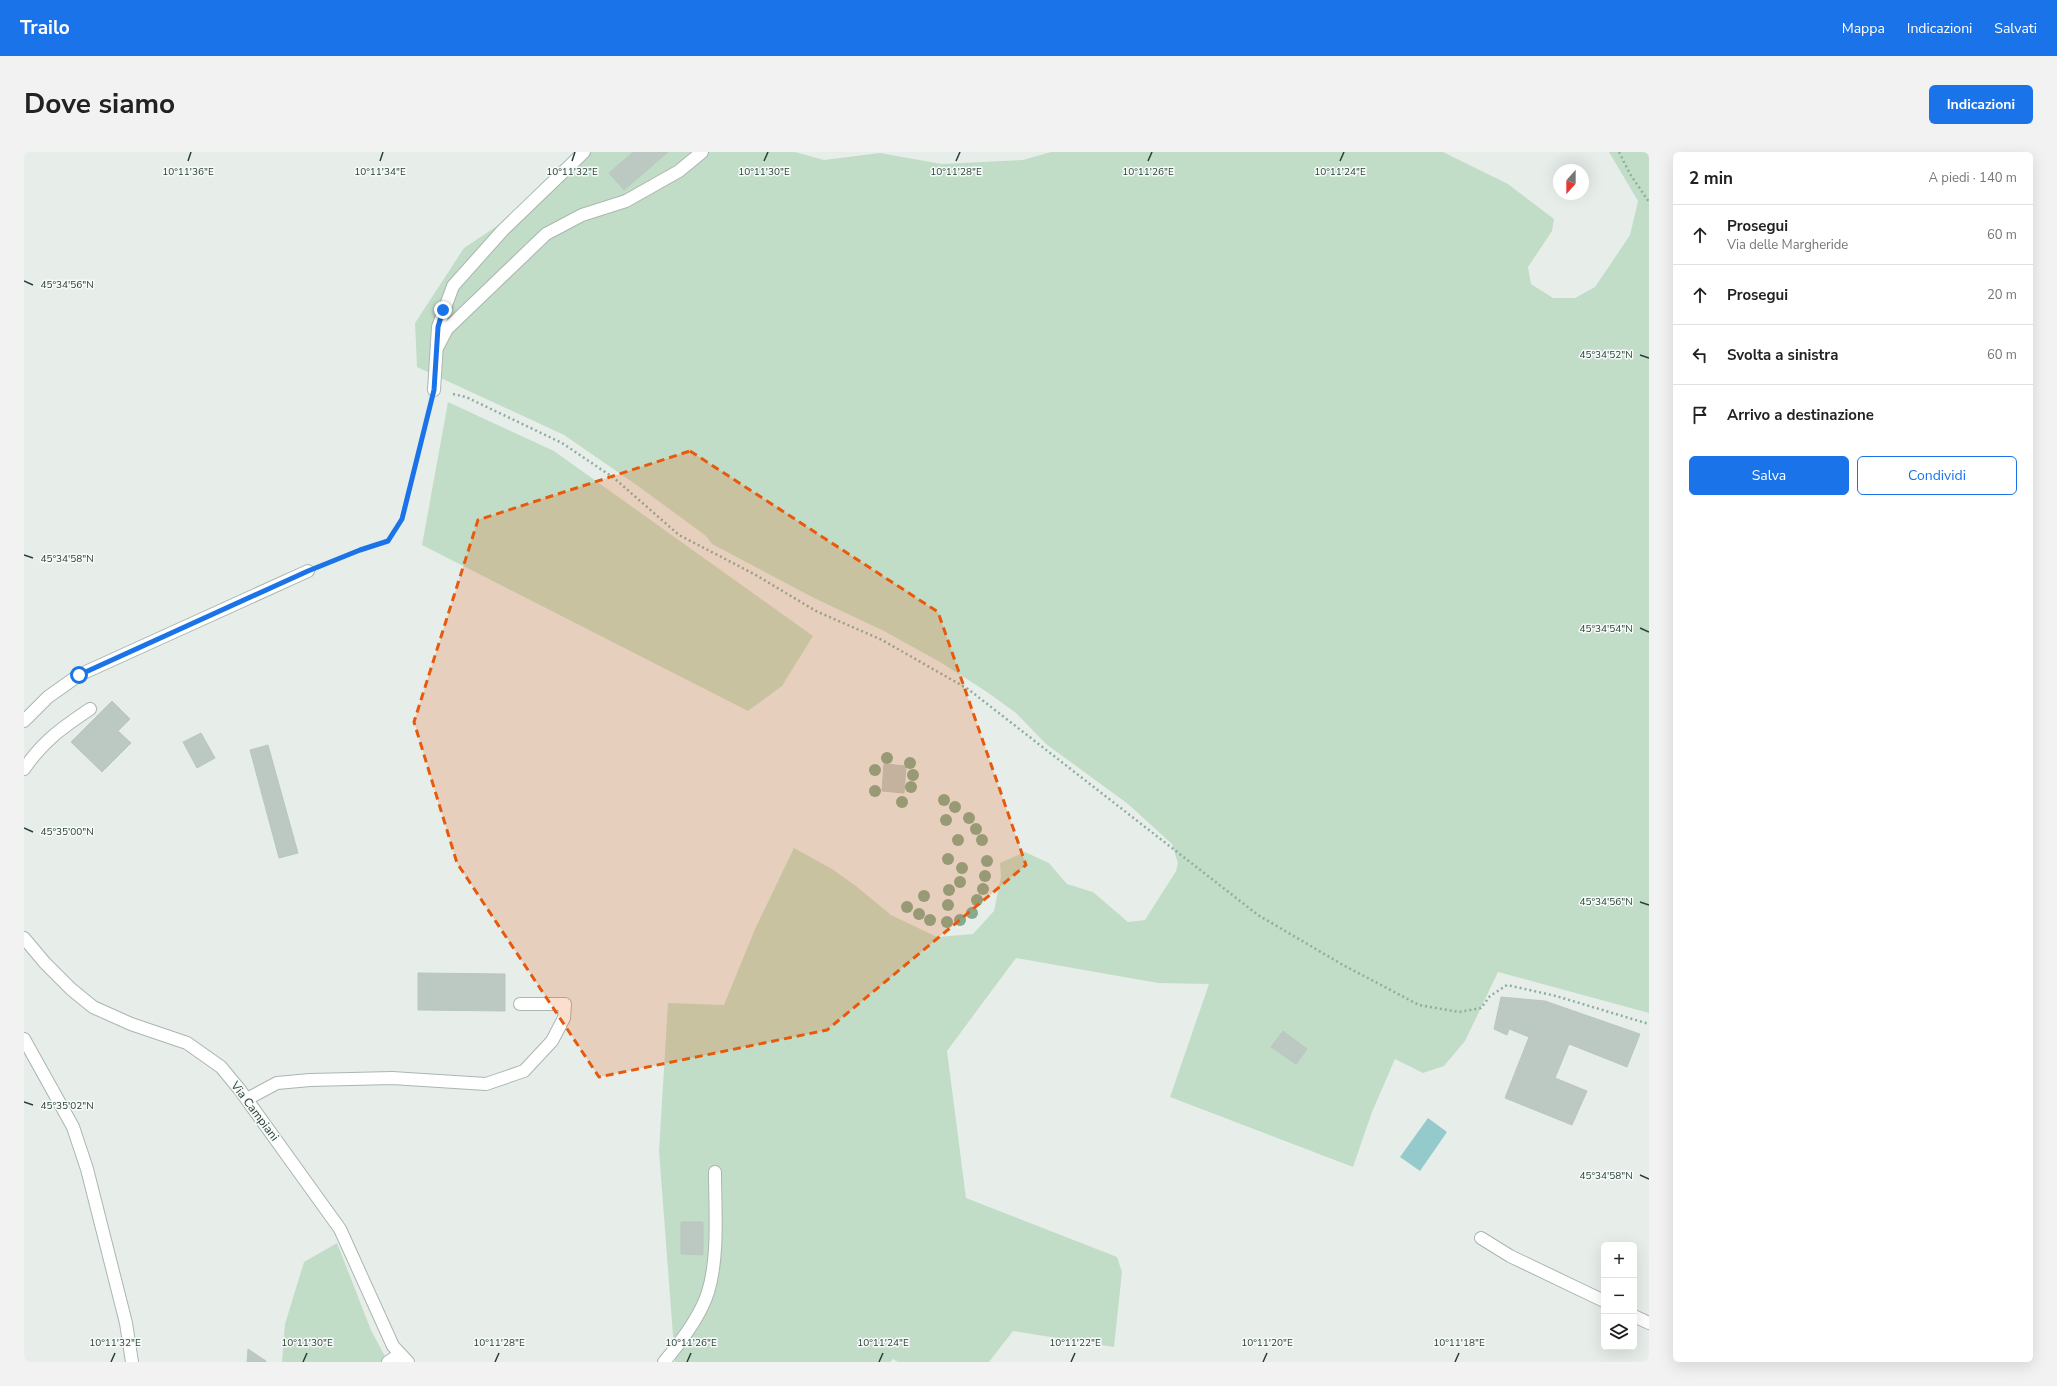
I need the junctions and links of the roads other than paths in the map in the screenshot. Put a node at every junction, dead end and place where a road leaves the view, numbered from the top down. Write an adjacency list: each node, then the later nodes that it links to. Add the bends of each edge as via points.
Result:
1 (584, 152): 3 (street, via 503,230 453,286 438,327)
2 (702, 152): 3 (street, via 679,171 626,201 582,215 546,234 447,329)
3 (437, 348): 4 (street)
4 (434, 390)
5 (308, 571): 7 (street, via 79,675 48,697)
6 (90, 709): 8 (street, via 54,734)
7 (24, 721)
8 (24, 769)
9 (24, 938): 12 (street, Via Campiani, via 50,968 93,1007 130,1024 187,1044 221,1067)
10 (520, 1004): 12 (street, via 565,1004 564,1018 552,1041 524,1071 486,1084 392,1078 277,1083)
11 (24, 1039): 19 (street, via 73,1127 87,1169 126,1324)
12 (247, 1099): 18 (street, Via Campiani, via 340,1229 393,1346)
13 (716, 1172): 21 (street, via 715,1249 708,1292 689,1329)
14 (1481, 1238): 15 (street, via 1510,1256)
15 (1601, 1299)
16 (1637, 1317): 17 (street)
17 (1649, 1323)
18 (404, 1358): 20 (street)
19 (132, 1362)
20 (388, 1362)
21 (664, 1362)

